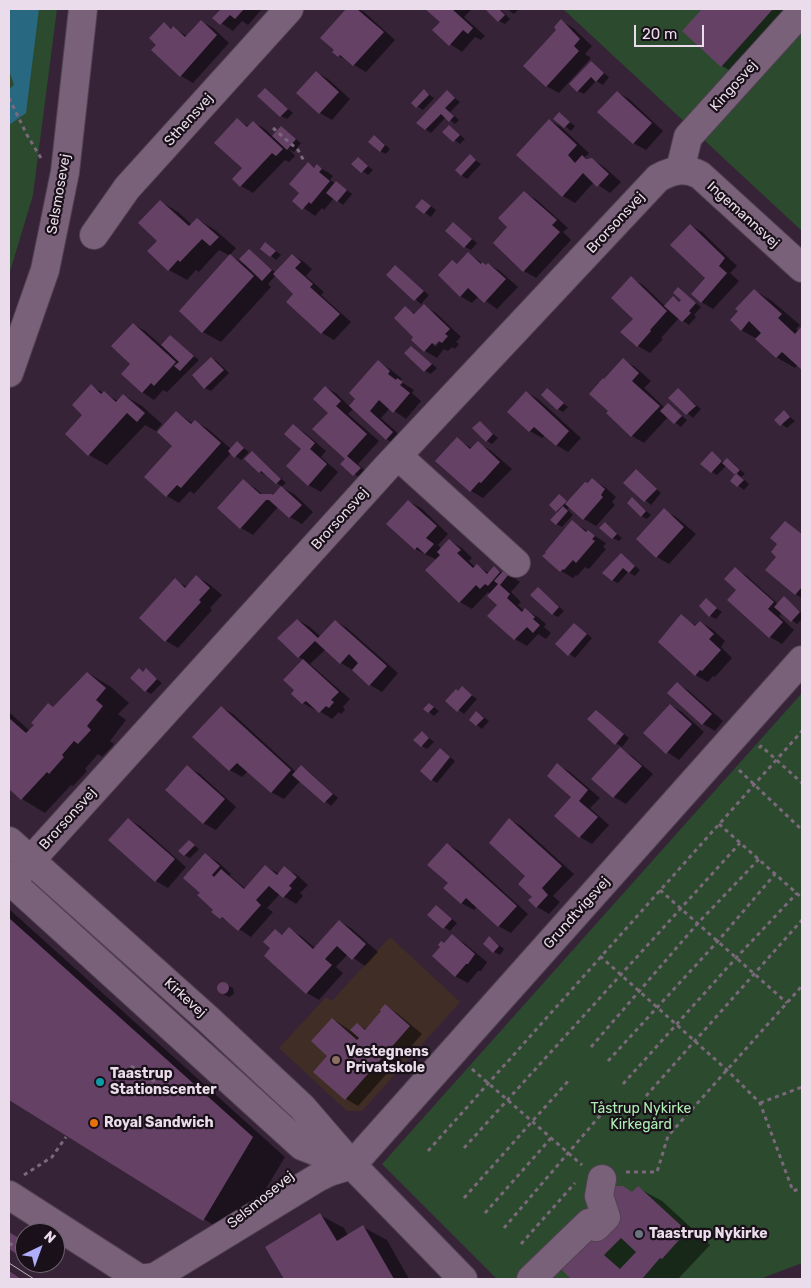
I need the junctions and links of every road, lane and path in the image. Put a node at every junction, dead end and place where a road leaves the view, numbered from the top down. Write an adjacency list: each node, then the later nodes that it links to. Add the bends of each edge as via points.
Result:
1 (83, 9): 11 (street, Selsmosevej, via 65,172 47,260)
2 (289, 9): 9 (street, Sthensvej, via 127,188)
3 (802, 11): 8 (street, Kingosvej, via 688,137)
4 (9, 98): 6 (path)
5 (273, 128): 7 (path, via 298,150)
6 (27, 135)
7 (304, 161)
8 (680, 170): 10 (street, Ingemannsvej, via 691,170 700,175); 12 (street, Brorsonsvej, via 658,178)
9 (94, 235)
10 (802, 268)
11 (9, 373)
12 (398, 456): 13 (street); 26 (street, Brorsonsvej)
13 (516, 564)
14 (802, 660): 18 (street, Grundtvigsvej)
15 (802, 731): 17 (path)
16 (755, 752): 17 (path, via 761,746)
17 (777, 759): 19 (path); 20 (path)
18 (735, 762): 20 (path); 47 (street, Grundtvigsvej)
19 (802, 782)
20 (754, 785): 21 (path); 22 (path)
21 (719, 824): 24 (path); 29 (path)
22 (802, 830)
23 (9, 841): 26 (street, Kirkevej)
24 (740, 843): 25 (path); 32 (path)
25 (759, 859): 27 (path); 34 (path)
26 (30, 860): 28 (street, Brorsonsvej); 59 (street, Kirkevej)
27 (775, 874): 30 (path); 35 (path)
28 (10, 881): 64 (street, Kirkevej)
29 (660, 890): 32 (path); 36 (path)
30 (797, 894): 31 (path); 37 (path)
31 (802, 898)
32 (680, 908): 34 (path); 38 (path)
33 (802, 920): 39 (path)
34 (698, 923): 35 (path); 41 (path)
35 (718, 941): 37 (path); 43 (path)
36 (600, 956): 38 (path); 52 (path)
37 (736, 958): 39 (path); 44 (path)
38 (620, 974): 41 (path); 57 (path)
39 (754, 974): 42 (path); 45 (path)
40 (802, 986): 42 (path)
41 (639, 992): 43 (path); 46 (path)
42 (787, 1004): 50 (path)
43 (657, 1008): 44 (path); 48 (path)
44 (676, 1024): 45 (path); 54 (path)
45 (694, 1041): 50 (path); 56 (path)
46 (591, 1047)
47 (453, 1052): 52 (path); 68 (street, Grundtvigsvej)
48 (608, 1061)
49 (131, 1066): 53 (path)
50 (727, 1070): 58 (path); 69 (path, via 668,1136 657,1172)
51 (570, 1079): 61 (path)
52 (488, 1082): 57 (path); 66 (path)
53 (157, 1083)
54 (623, 1084)
55 (802, 1087): 58 (path)
56 (646, 1096)
57 (507, 1099): 61 (path); 65 (path)
58 (760, 1103): 71 (path, via 793,1191)
59 (302, 1107): 64 (street, Selsmosevej); 68 (street, Kirkevej)
60 (604, 1111): 67 (path)
61 (533, 1122): 63 (path); 72 (path)
62 (66, 1137): 70 (path, via 52,1157)
63 (551, 1138): 67 (path); 73 (path)
64 (302, 1146): 68 (street, Kirkevej); 76 (street, Selsmosevej, via 303,1166)
65 (464, 1148)
66 (428, 1151)
67 (568, 1153): 69 (path); 74 (path)
68 (352, 1165): 76 (street, Selsmosevej, via 317,1178); 77 (street, Kirkevej)
69 (594, 1175): 75 (path); 78 (street, via 606,1217 596,1227 589,1223)
70 (16, 1185): 76 (street, Selsmosevej, via 140,1279 155,1277)
71 (802, 1188)
72 (464, 1198)
73 (485, 1212)
74 (504, 1228)
75 (521, 1244)
76 (197, 1251)
77 (463, 1279)
78 (531, 1279)

